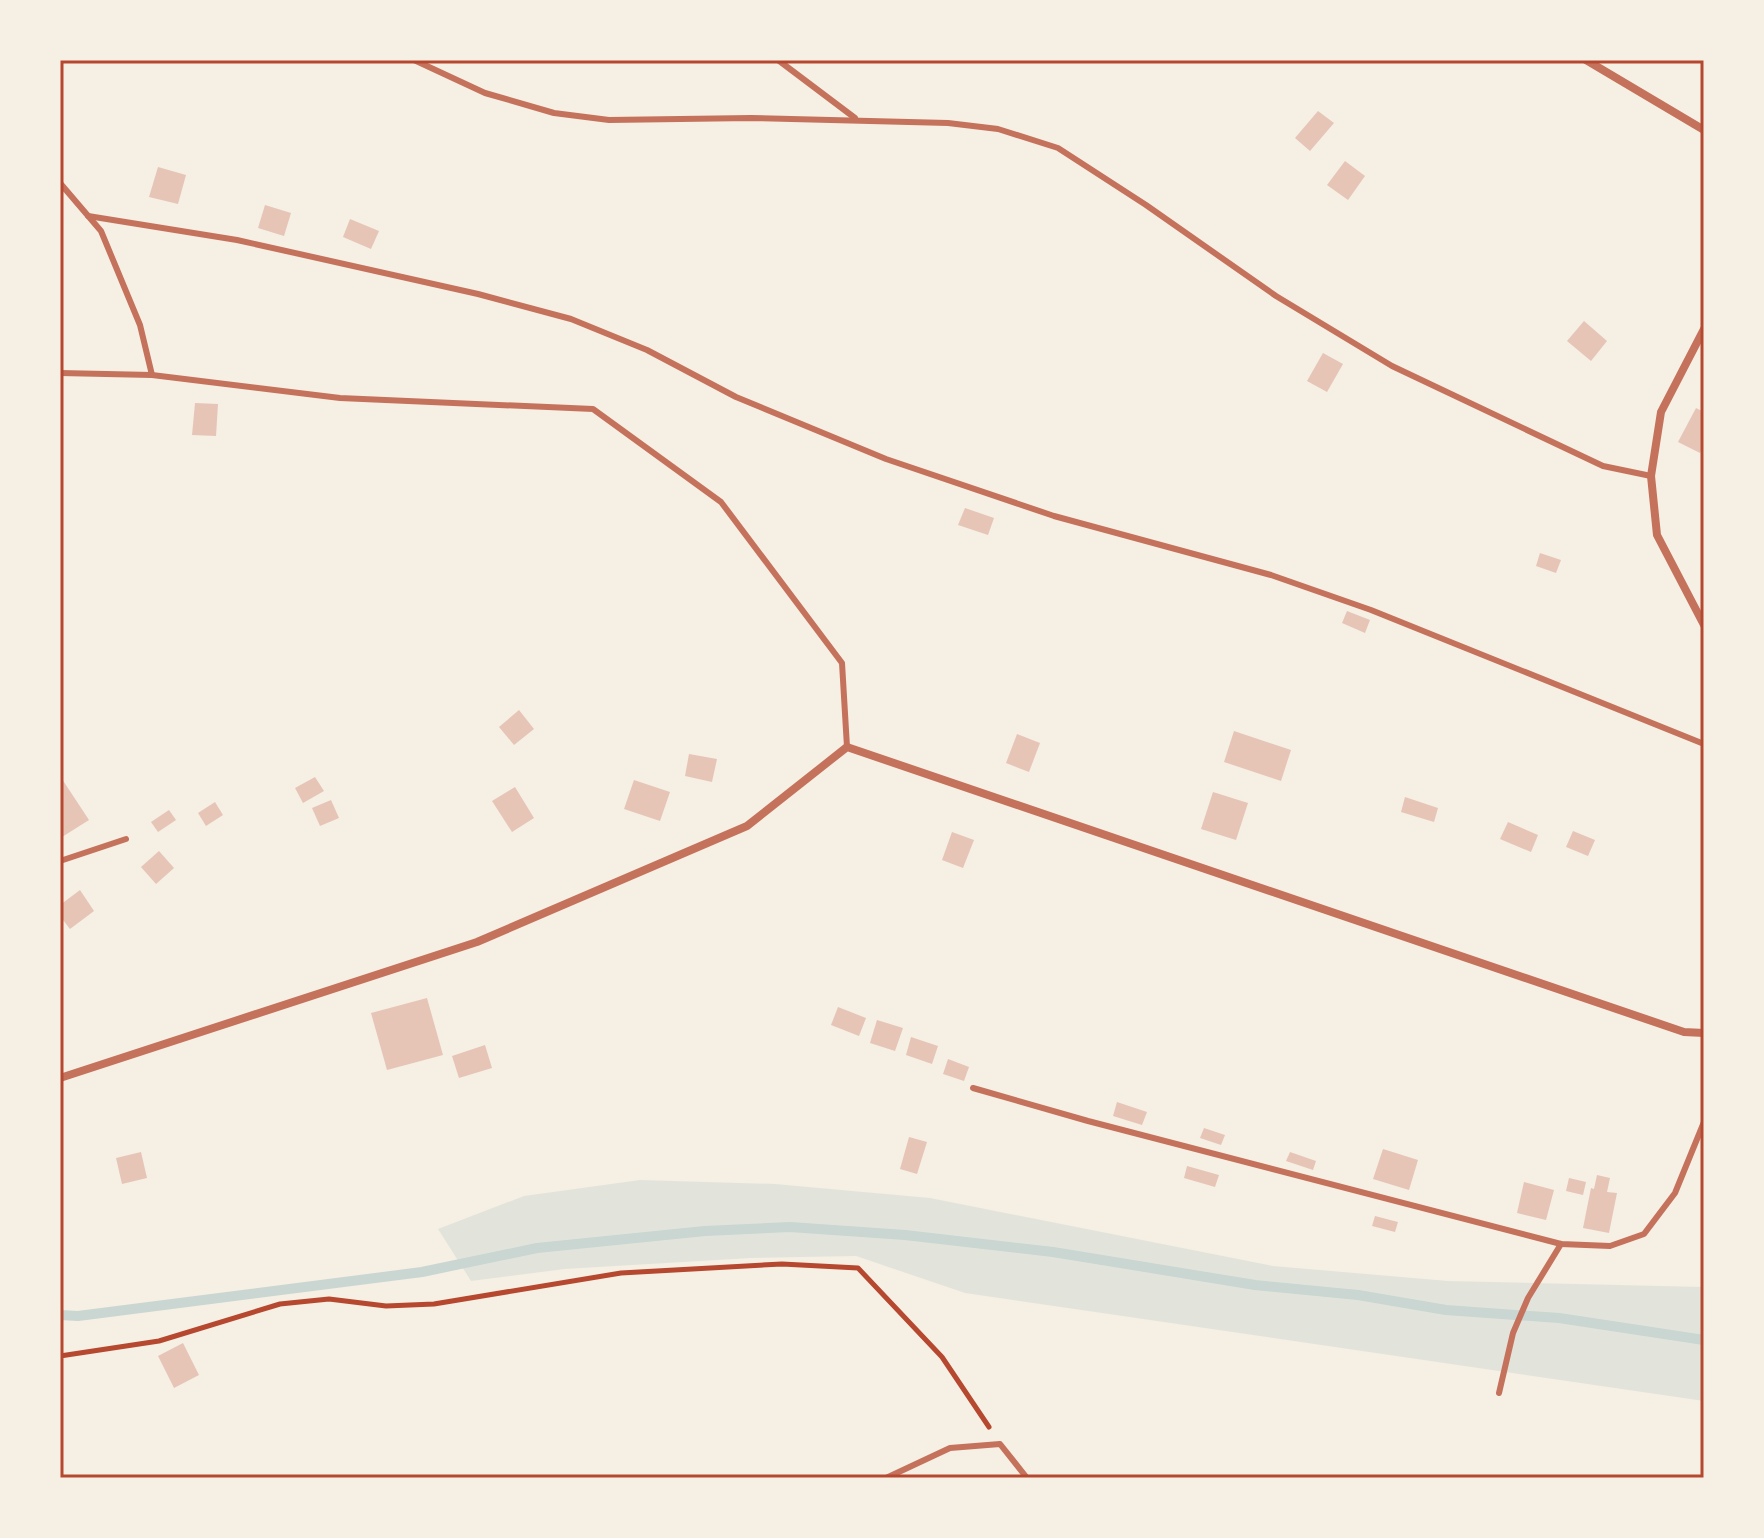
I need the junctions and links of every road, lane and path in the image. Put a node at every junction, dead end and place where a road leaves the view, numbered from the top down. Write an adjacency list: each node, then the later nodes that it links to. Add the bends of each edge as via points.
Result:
1 (414, 60): 4 (lane, via 485,93 554,113 609,120)
2 (778, 60): 4 (lane)
3 (1586, 60): 5 (street)
4 (856, 119): 11 (lane, via 998,129 1058,148 1276,296 1392,366 1603,466)
5 (1704, 130)
6 (60, 183): 7 (lane)
7 (88, 216): 10 (lane, via 101,231 140,325); 13 (lane, via 237,240 571,319 872,454 1054,516 1271,575)
8 (1704, 329): 11 (street, via 1661,412)
9 (60, 373): 10 (lane)
10 (152, 375): 14 (lane, via 340,398 593,409 721,502 814,625 842,663)
11 (1651, 476): 12 (street, via 1657,535)
12 (1704, 625)
13 (1704, 744)
14 (847, 747): 17 (street, via 1669,1027); 18 (street, via 747,826 477,942)
15 (126, 839): 16 (lane)
16 (60, 861)
17 (1704, 1033)
18 (60, 1078)
19 (973, 1088): 21 (lane)
20 (1704, 1122): 21 (lane, via 1675,1193 1644,1234 1610,1246)
21 (1561, 1244): 23 (lane, via 1513,1333)
22 (60, 1356): 24 (path, via 159,1341 292,1302 434,1304 621,1273 782,1264 858,1268 942,1357)
23 (1499, 1393)
24 (1000, 1444): 25 (lane, via 950,1448); 26 (lane)
25 (886, 1478)
26 (1027, 1478)

